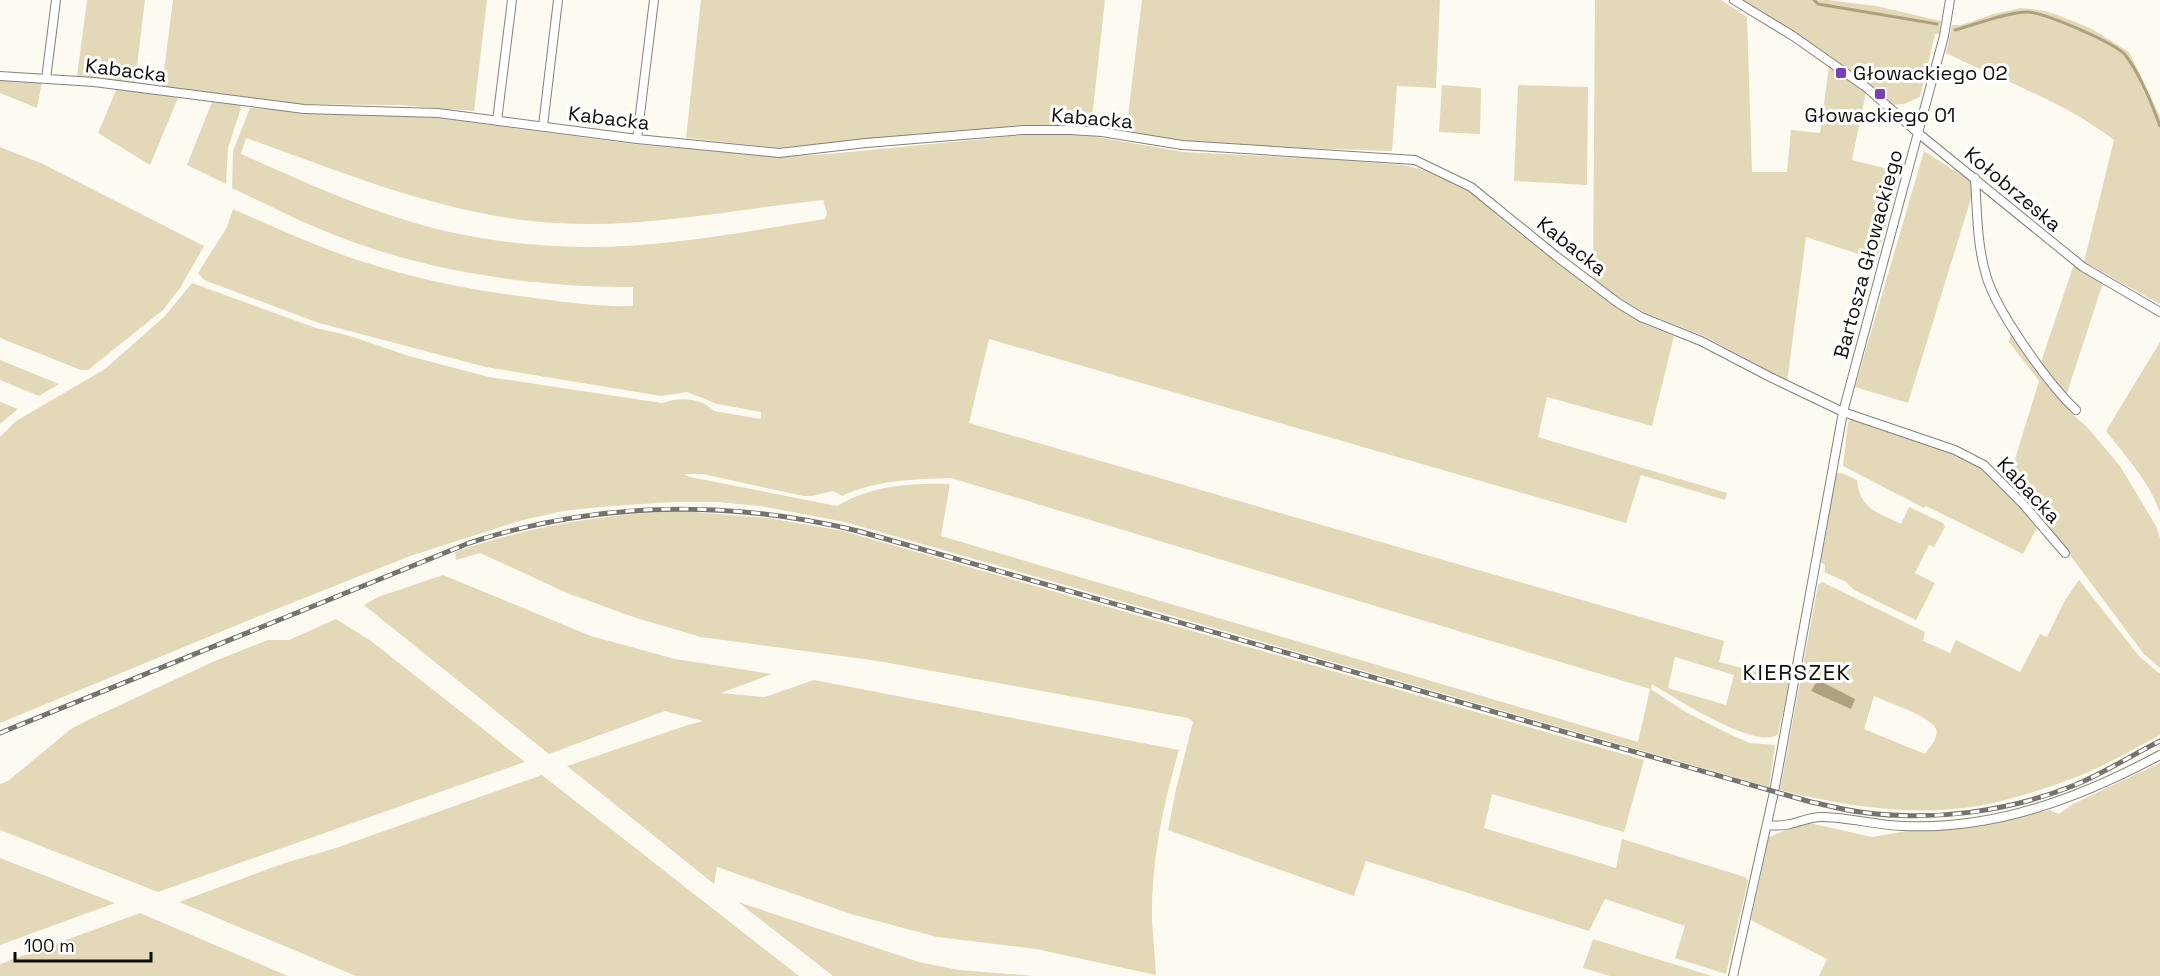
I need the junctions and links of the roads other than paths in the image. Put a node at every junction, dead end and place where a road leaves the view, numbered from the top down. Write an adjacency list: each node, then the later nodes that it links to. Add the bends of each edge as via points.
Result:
1 (56, 0): 8 (street)
2 (512, 0): 9 (street)
3 (558, 0): 10 (street)
4 (654, 0): 12 (street)
5 (1734, 0): 11 (street, Kołobrzeska, via 1842,70)
6 (1950, 0): 11 (street, Bartosza Głowackiego)
7 (0, 76): 8 (street, Kabacka)
8 (46, 79): 9 (street, Kabacka, via 304,109 438,113)
9 (497, 121): 10 (street, Kabacka)
10 (543, 126): 12 (street, Kabacka)
11 (1918, 133): 13 (street, Kołobrzeska); 16 (street, Bartosza Głowackiego)
12 (637, 139): 16 (street, Kabacka, via 779,153 1023,130 1070,130 1182,145 1415,160 1471,187 1641,317 1701,341)
13 (1975, 178): 14 (street, Kołobrzeska, via 2083,267); 15 (street, via 1982,258 1992,293 2030,352)
14 (2160, 312)
15 (2076, 410)
16 (1843, 412): 17 (street, Kabacka, via 1934,442 1984,465 2024,504); 19 (street, Bartosza Głowackiego)
17 (2065, 554)
18 (2160, 755): 19 (street, via 2079,794 2000,818 1905,826 1817,817 1781,826)
19 (1767, 825): 20 (street, Bartosza Głowackiego)
20 (1734, 976)

